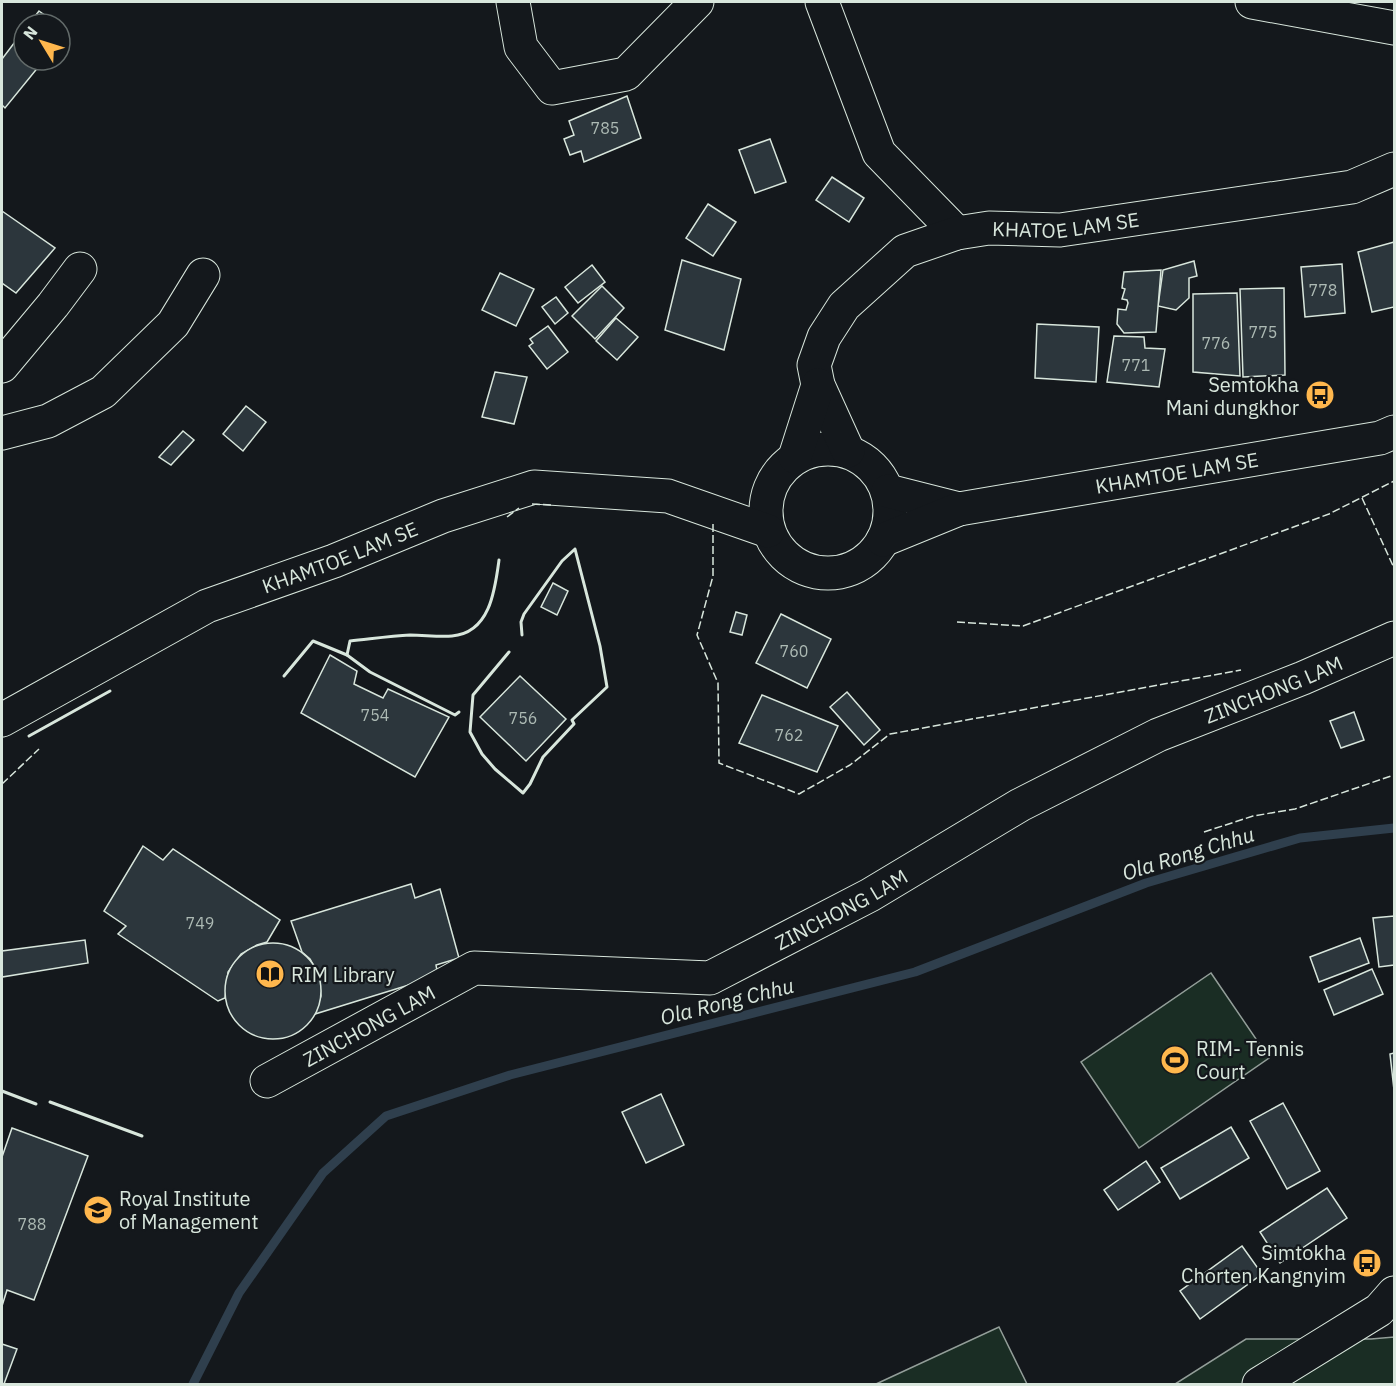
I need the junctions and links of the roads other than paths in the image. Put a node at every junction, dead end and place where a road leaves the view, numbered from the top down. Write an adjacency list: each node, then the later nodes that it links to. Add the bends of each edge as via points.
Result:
1 (513, 2): 2 (main road, via 521,47 552,88 626,74)
2 (697, 2)
3 (822, 2): 7 (main road, via 879,153)
4 (1252, 2): 5 (main road)
5 (1395, 28)
6 (1395, 169): 7 (main road, KHATOE LAM SE, via 1352,187 1060,230 989,228)
7 (957, 233): 11 (main road, KHATOE LAM SE, via 905,252 844,306 824,337 814,364)
8 (80, 269): 10 (main road)
9 (203, 275): 13 (main road, via 173,324 104,392 48,421)
10 (2, 366)
11 (818, 385): 14 (main road, KHATOE LAM SE); 15 (main road, KHATOE LAM SE)
12 (1395, 432): 19 (main road, KHAMTOE LAM SE, via 1380,438)
13 (2, 433)
14 (848, 451): 15 (main road, via 821,448); 17 (main road, via 865,460)
15 (795, 457): 16 (main road, via 783,466)
16 (769, 490): 18 (main road); 20 (main road, via 765,510)
17 (888, 491): 19 (main road, KHAMTOE LAM SE); 21 (main road, via 890,524)
18 (701, 508): 20 (main road, KHAMTOE LAM SE); 23 (main road, KHAMTOE LAM SE, via 668,496 534,487 443,516 334,561 207,606)
19 (959, 509): 21 (main road, KHAMTOE LAM SE)
20 (768, 531): 21 (main road, via 786,558 814,573 847,571 862,564)
21 (883, 540)
22 (1395, 638): 24 (main road, ZINCHONG LAM, via 1158,735 1020,805 870,895 710,978 474,968)
23 (2, 720)
24 (267, 1081)
25 (1390, 1304): 26 (main road)
26 (1259, 1384)

